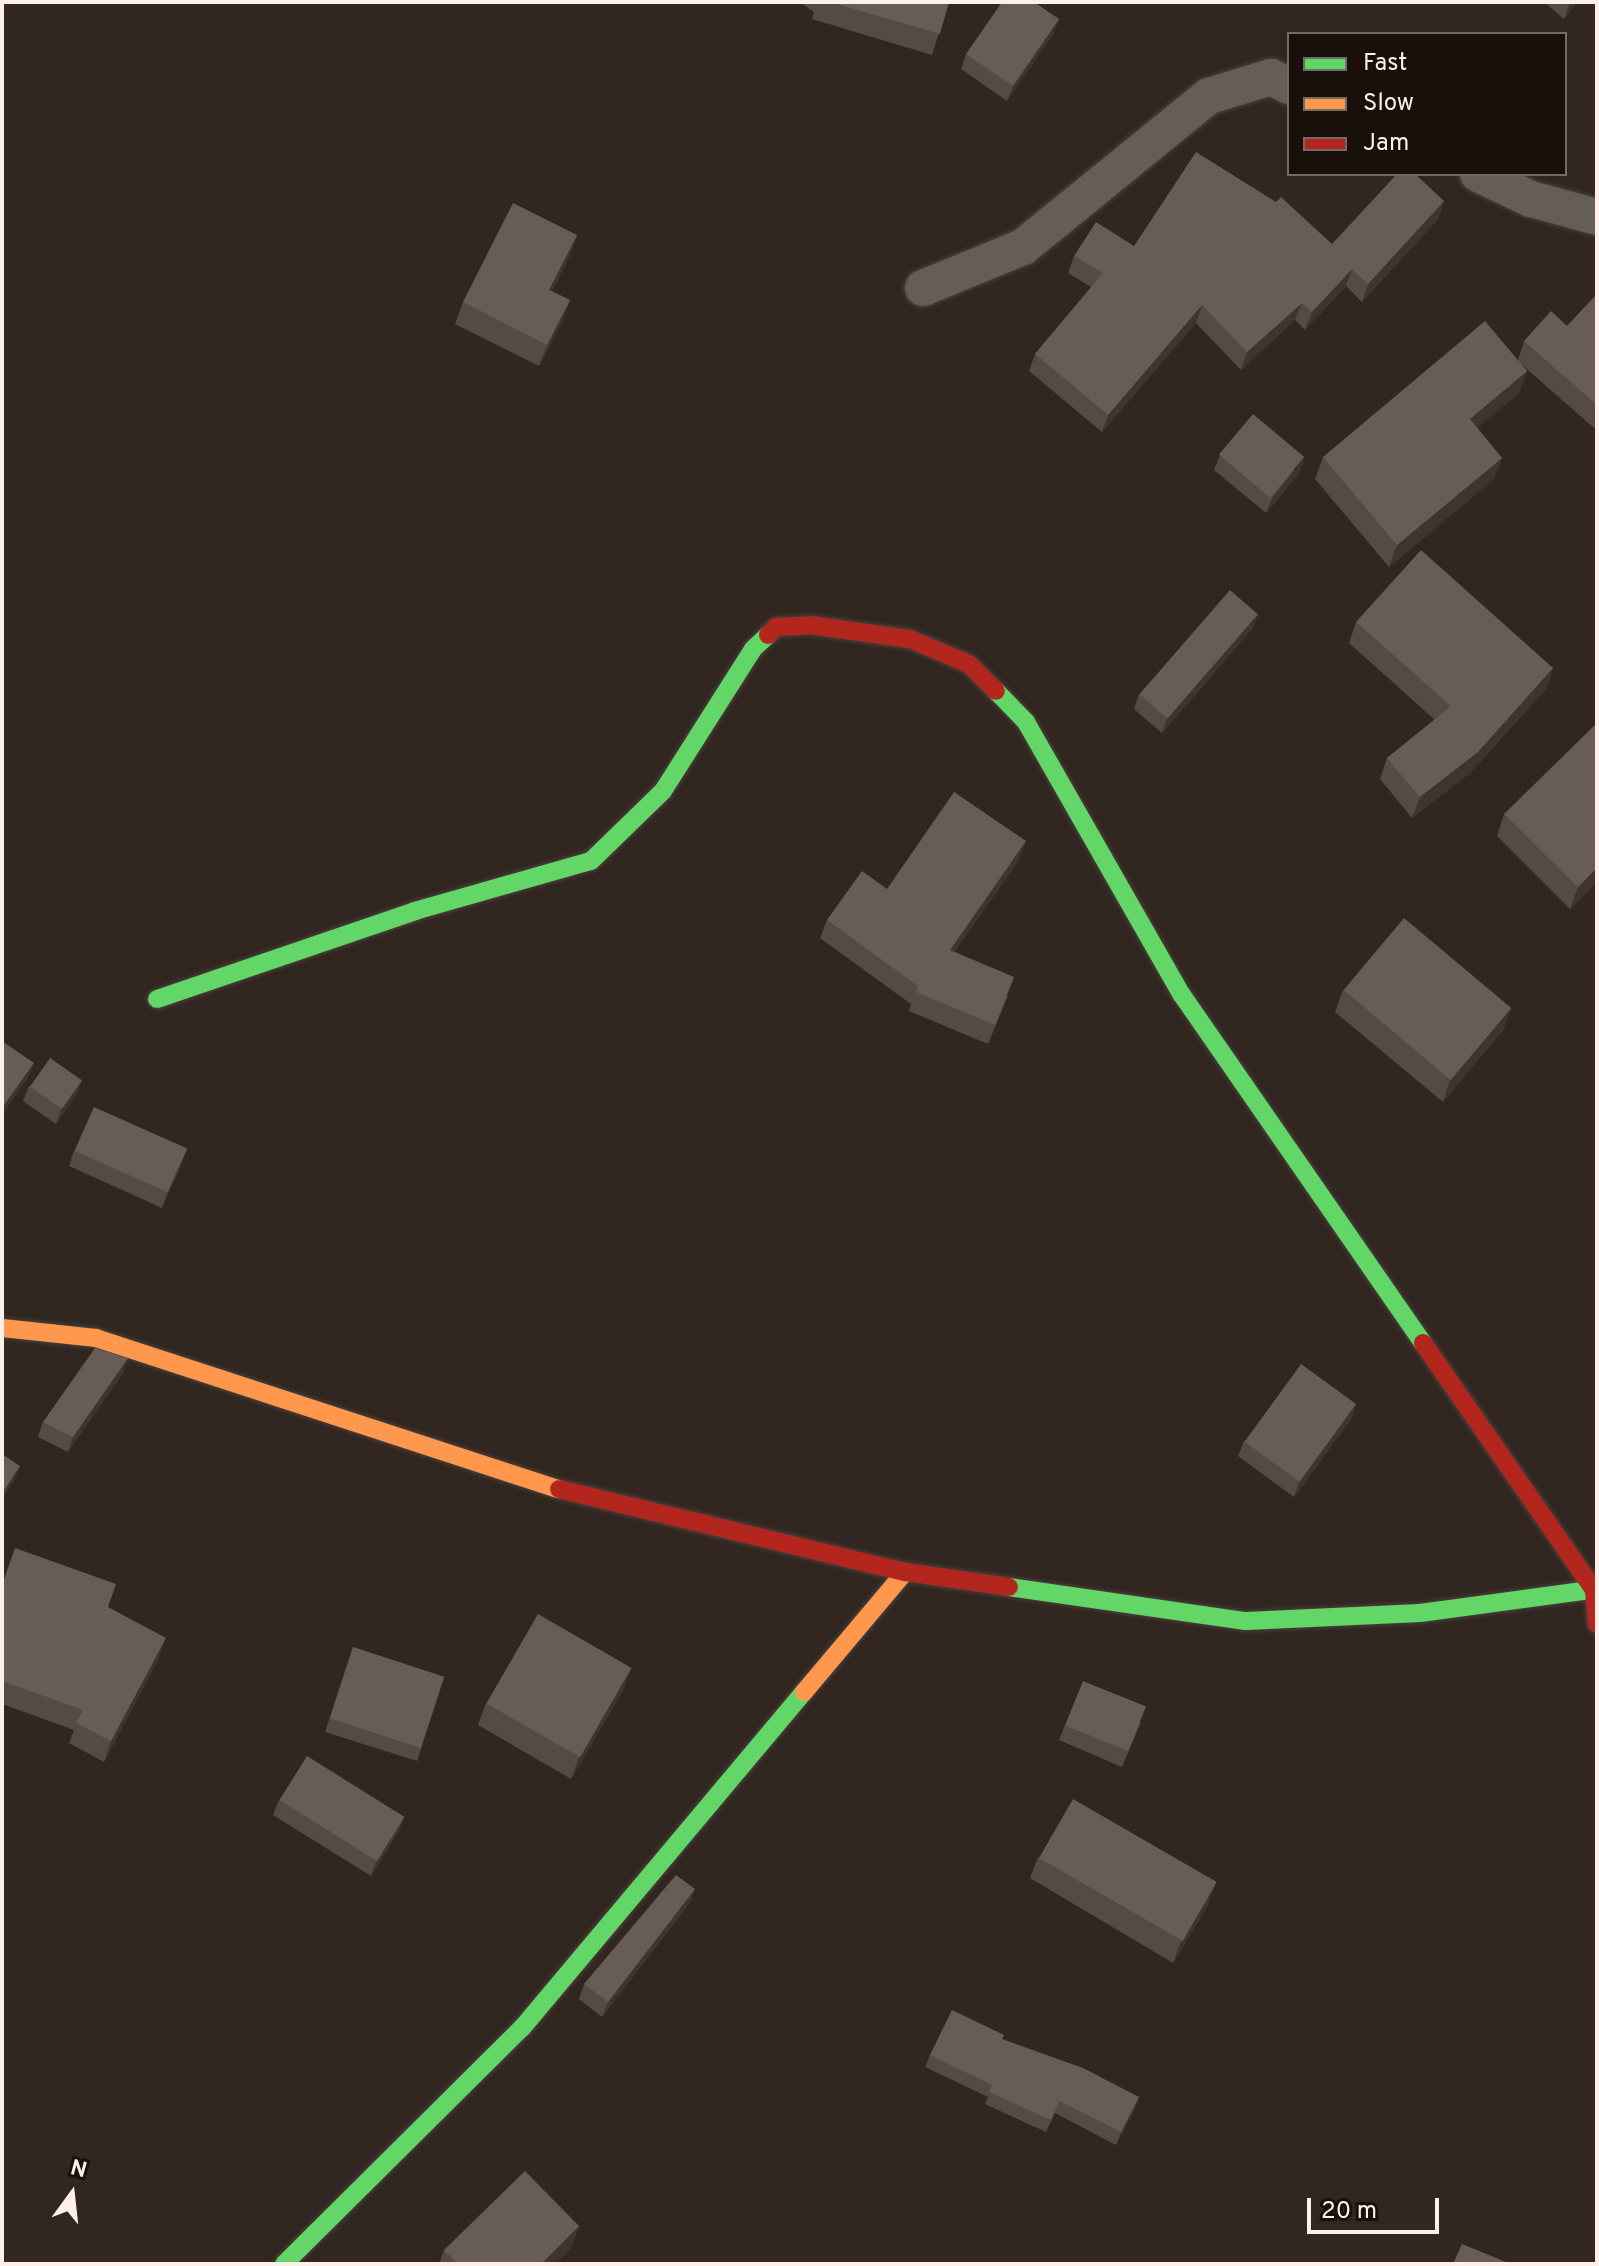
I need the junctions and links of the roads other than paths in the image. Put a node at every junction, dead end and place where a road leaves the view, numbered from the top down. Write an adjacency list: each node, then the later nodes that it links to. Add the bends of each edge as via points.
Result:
1 (1287, 85): 4 (street, via 1271,77 1209,96 1023,247)
2 (1482, 176): 3 (street, via 1531,199)
3 (1597, 217)
4 (923, 288)
5 (157, 999): 8 (street, via 415,911 591,861 663,791 753,649 776,627 810,625 910,639 969,664 1026,722 1182,995)
6 (2, 1328): 7 (street, via 96,1338 519,1479)
7 (905, 1572): 8 (street, via 1246,1621 1420,1613); 10 (street, via 522,2028)
8 (1596, 1590): 9 (street)
9 (1597, 1624)
10 (286, 2263)

